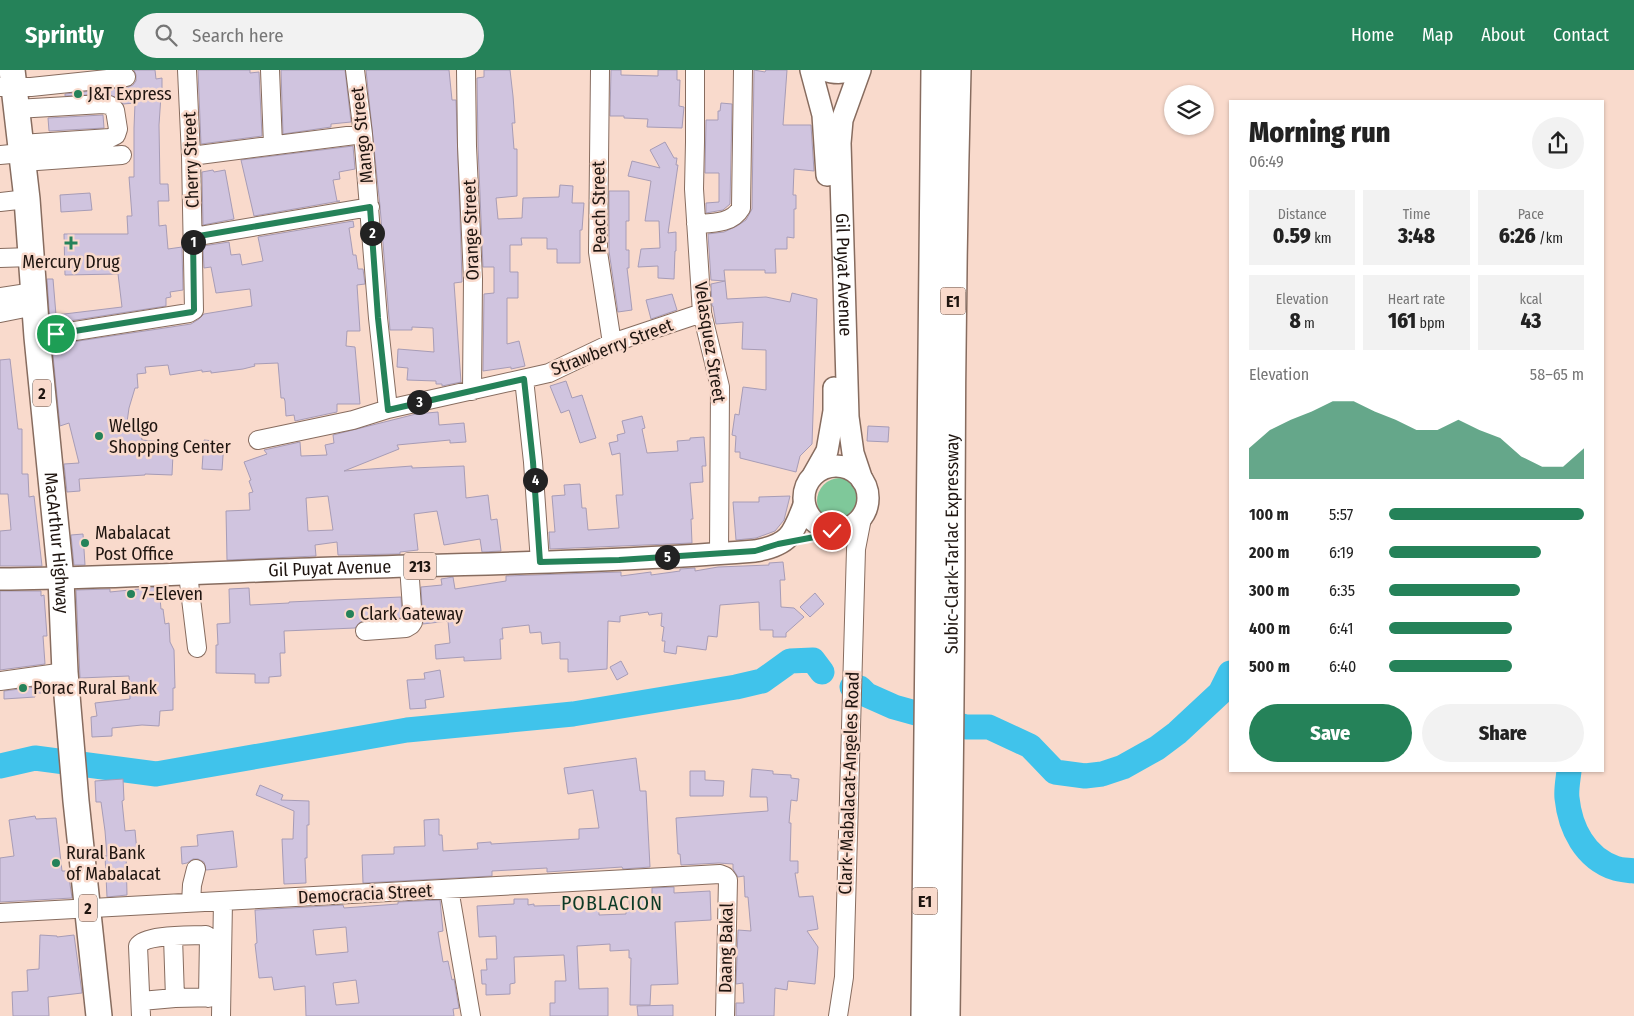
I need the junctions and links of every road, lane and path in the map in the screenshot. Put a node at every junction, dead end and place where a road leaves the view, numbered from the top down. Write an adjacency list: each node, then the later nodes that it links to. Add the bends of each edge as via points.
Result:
1 (187, 70): 20 (street, Cherry Street)
2 (270, 70): 17 (street)
3 (355, 70): 16 (street, Mango Street)
4 (466, 70): 36 (street, Orange Street, via 474,279)
5 (600, 70): 34 (street, Peach Street, via 598,252)
6 (695, 70): 24 (street, Velasquez Street)
7 (743, 70): 24 (street, via 740,208 732,219)
8 (811, 70): 39 (main road, Gil Puyat Avenue, via 823,115 834,411 827,451)
9 (825, 70): 10 (main road, via 836,73)
10 (854, 70)
11 (860, 70): 40 (main road, Gil Puyat Avenue, via 842,120 840,144 848,417 853,452)
12 (934, 70): 43 (highway, Subic-Clark-Tarlac Expressway / E1)
13 (958, 70): 43 (highway, Subic-Clark-Tarlac Expressway / E1, via 952,398)
14 (126, 77): 15 (street)
15 (10, 91): 18 (highway, MacArthur Highway / 2); 18 (street, via 110,105 115,110 118,128 110,138)
16 (363, 134): 17 (street); 23 (street, Mango Street)
17 (273, 145): 20 (street)
18 (16, 154): 19 (street); 21 (highway, MacArthur Highway / 2)
19 (122, 155)
20 (191, 156): 25 (street, Cherry Street)
21 (27, 198): 22 (street); 27 (highway, MacArthur Highway / 2)
22 (0, 202)
23 (370, 207): 25 (street); 37 (street, Mango Street)
24 (696, 224): 32 (street, Velasquez Street)
25 (193, 237): 33 (street, Cherry Street, via 194,310)
26 (0, 249): 27 (street)
27 (31, 253): 28 (street); 30 (highway, MacArthur Highway / 2)
28 (0, 258)
29 (0, 297): 30 (street)
30 (34, 299): 31 (street); 33 (highway, MacArthur Highway / 2)
31 (0, 313)
32 (702, 313): 34 (street, Strawberry Street); 45 (street, Velasquez Street, via 720,387)
33 (37, 337): 49 (highway, MacArthur Highway / 2)
34 (612, 343): 35 (street, Strawberry Street, via 549,372)
35 (524, 379): 36 (street, Strawberry Street); 46 (street)
36 (472, 390): 37 (street, Strawberry Street)
37 (388, 410): 38 (street, Strawberry Street)
38 (258, 440)
39 (814, 474): 40 (main road, via 840,466 853,471); 41 (main road, 213, via 806,484)
40 (862, 480): 42 (main road, via 866,486 868,506)
41 (804, 505): 42 (main road, via 809,517 825,529); 44 (main road, Gil Puyat Avenue / 213, via 796,526 785,541)
42 (848, 526): 44 (main road, Gil Puyat Avenue / 213, via 825,535); 71 (street, Clark-Mabalacat-Angeles Road, via 856,555 844,977)
43 (940, 532): 55 (highway, Subic-Clark-Tarlac Expressway / E1)
44 (778, 544): 45 (main road, Gil Puyat Avenue / 213, via 755,551)
45 (719, 554): 46 (main road, Gil Puyat Avenue / 213)
46 (540, 562): 47 (main road, Gil Puyat Avenue / 213)
47 (409, 566): 48 (main road, Gil Puyat Avenue / 213); 51 (street, via 411,625)
48 (188, 574): 49 (main road, Gil Puyat Avenue / 213); 52 (street)
49 (60, 579): 50 (main road, 213); 53 (highway, MacArthur Highway / 2)
50 (0, 580)
51 (365, 631)
52 (197, 648)
53 (65, 672): 54 (street); 61 (highway, MacArthur Highway / 2)
54 (0, 681)
55 (938, 786): 72 (highway, Subic-Clark-Tarlac Expressway / E1); 73 (highway, Subic-Clark-Tarlac Expressway / E1)
56 (196, 869): 60 (street)
57 (728, 880): 58 (street, Democracia Street, via 720,874); 70 (street, Daang Bakal)
58 (449, 889): 59 (street, Democracia Street); 69 (street)
59 (224, 901): 60 (street, Democracia Street); 65 (street)
60 (191, 903): 61 (street, Democracia Street)
61 (88, 908): 62 (street, Democracia Street); 67 (highway, MacArthur Highway / 2)
62 (0, 912)
63 (173, 937): 64 (street); 65 (street, via 209,937); 66 (street, via 152,938 138,946)
64 (175, 998): 65 (street); 66 (street)
65 (215, 998): 68 (street)
66 (141, 1008)
67 (99, 1016)
68 (221, 1016)
69 (471, 1016)
70 (725, 1016)
71 (838, 1016)
72 (924, 1016)
73 (947, 1016)

